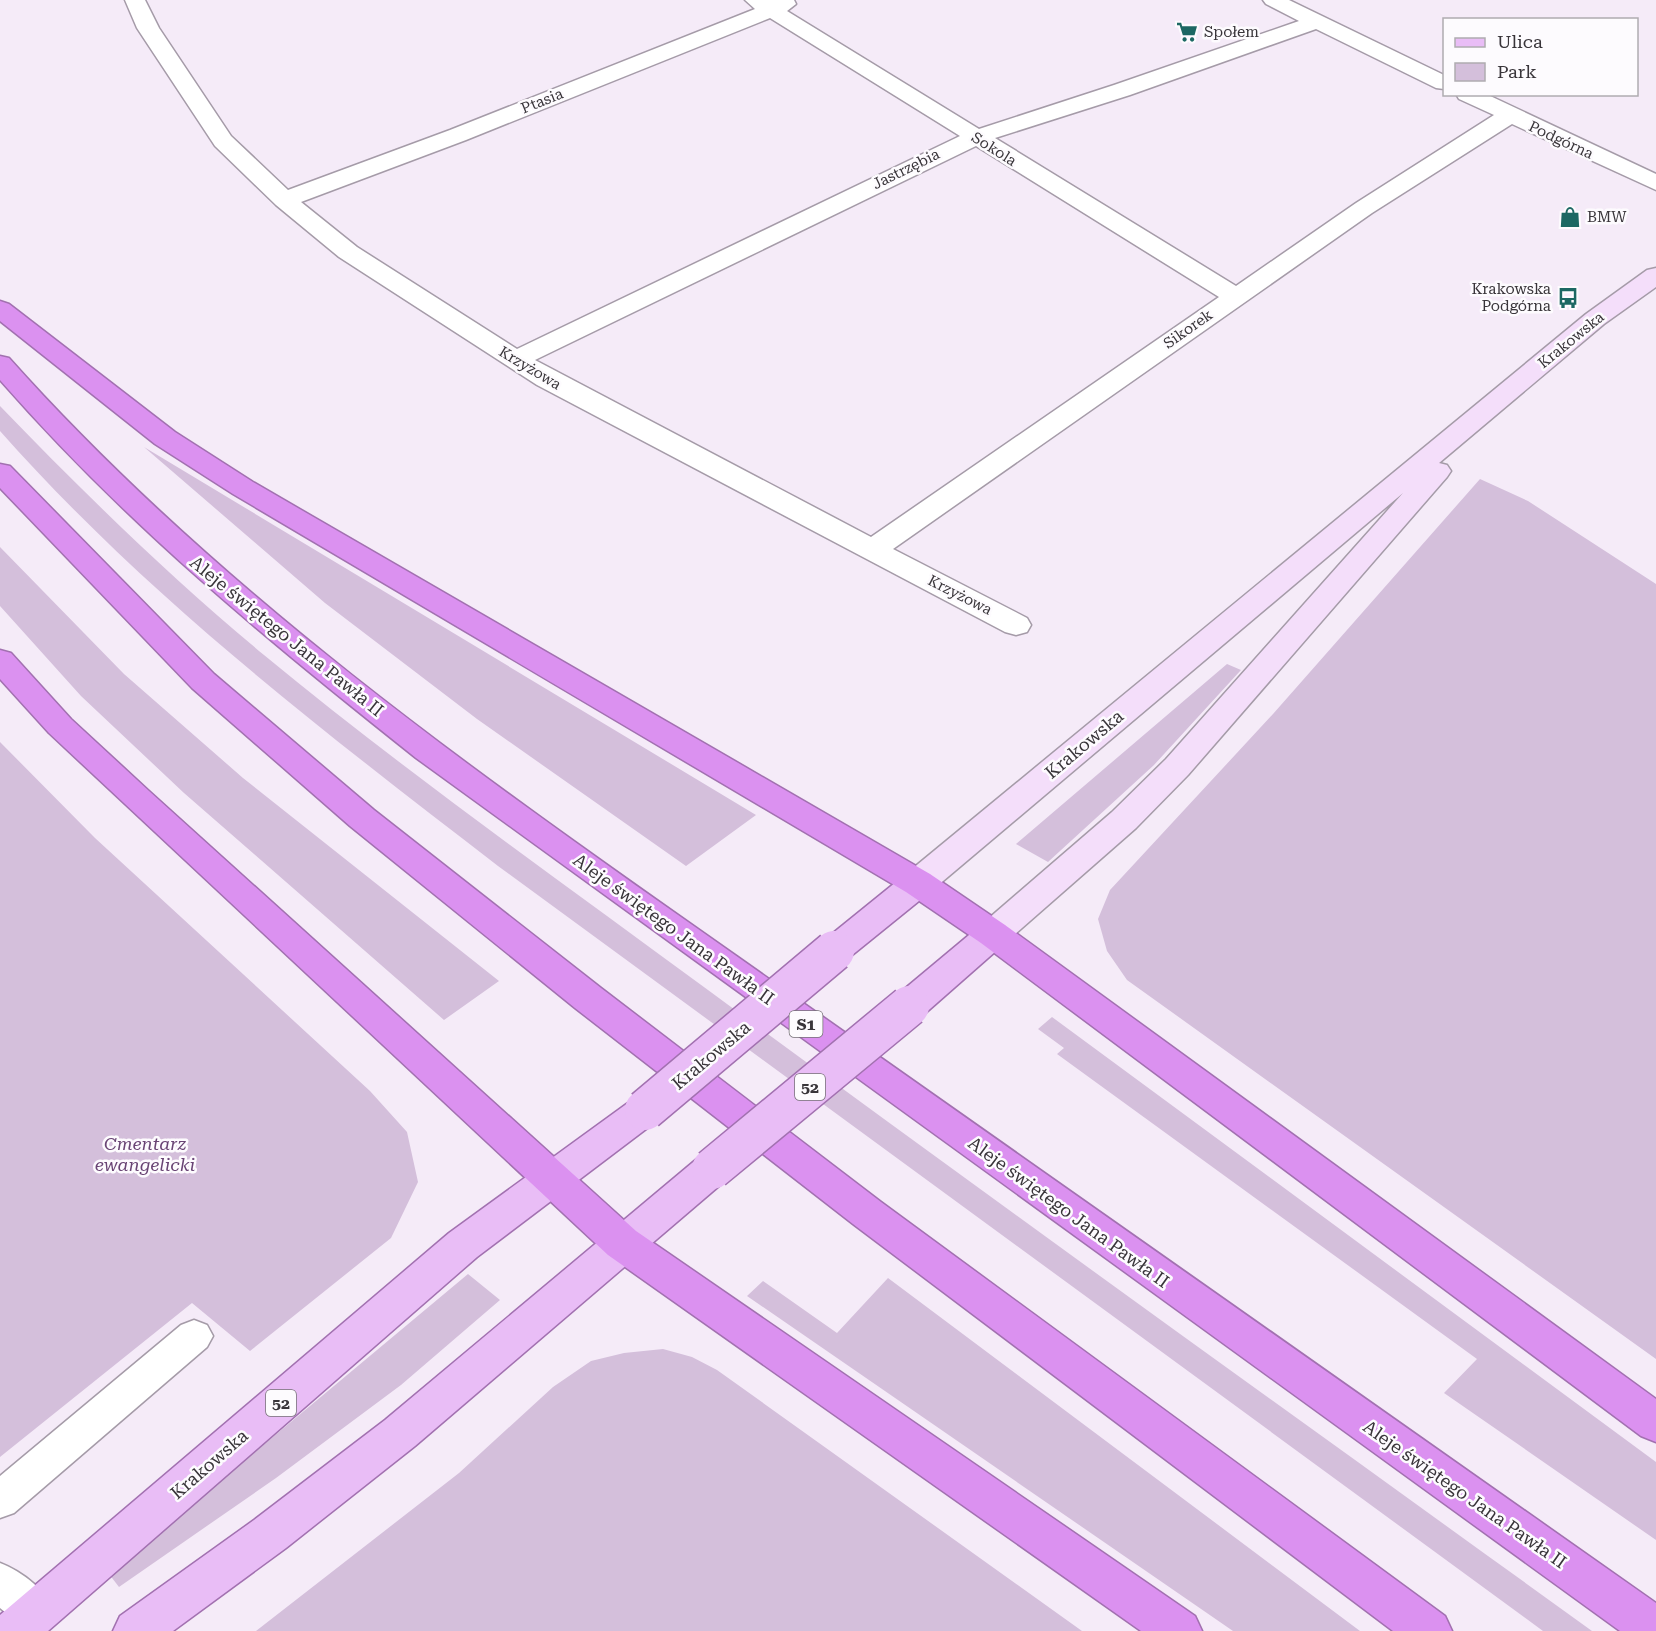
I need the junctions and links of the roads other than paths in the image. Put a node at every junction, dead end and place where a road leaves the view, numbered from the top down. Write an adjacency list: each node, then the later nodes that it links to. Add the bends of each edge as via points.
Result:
1 (135, 0): 11 (street, Krzyżowa, via 148,28 223,141)
2 (799, 0): 4 (street, Ptasia)
3 (1274, 0): 5 (street)
4 (763, 5): 9 (street, Sokola); 11 (street, Ptasia, via 458,135)
5 (1316, 22): 6 (street); 9 (street, Jastrzębia)
6 (1443, 83)
7 (1471, 96): 8 (street, Podgórna)
8 (1510, 116): 10 (street, Podgórna); 13 (street, Sikorek, via 1364,208)
9 (976, 137): 13 (street, Sokola); 15 (street, Jastrzębia)
10 (1656, 183)
11 (284, 200): 15 (street, Krzyżowa, via 348,252)
12 (1656, 275): 17 (main road, Krakowska / 52, via 1596,319)
13 (1235, 297): 19 (street, Sikorek)
14 (0, 309): 22 (highway, via 165,438 243,488)
15 (515, 360): 19 (street, Krzyżowa)
16 (0, 364): 31 (highway, Aleje świętego Jana Pawła II / S1, via 60,432 177,546 288,641 427,750)
17 (1489, 409): 22 (main road, Krakowska / 52); 23 (main road, Krakowska / 52, via 1381,538 1193,749 1124,820)
18 (0, 472): 34 (highway, via 203,681 362,818 858,1206)
19 (872, 550): 20 (street, Krzyżowa)
20 (1016, 625)
21 (0, 660): 24 (highway, via 60,726)
22 (918, 884): 23 (highway); 24 (main road, Krakowska / 52, bridge, via 645,1110)
23 (993, 934): 25 (main road, Krakowska / 52, bridge); 27 (highway)
24 (550, 1178): 25 (highway); 30 (main road, Krakowska / 52, via 464,1245)
25 (622, 1243): 32 (main road, Krakowska / 52, via 391,1440); 33 (highway)
26 (194, 1335): 28 (lane)
27 (1656, 1424)
28 (0, 1500)
29 (0, 1582): 30 (lane)
30 (26, 1622)
31 (1656, 1630)
32 (136, 1631)
33 (1179, 1631)
34 (1429, 1631)

